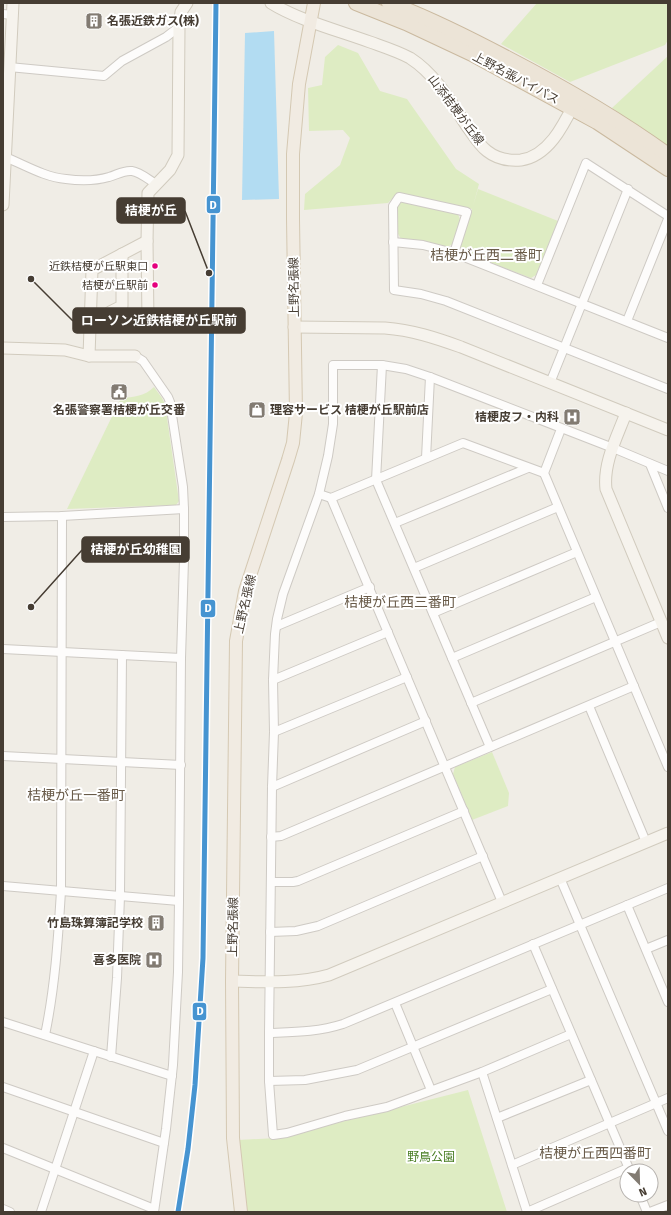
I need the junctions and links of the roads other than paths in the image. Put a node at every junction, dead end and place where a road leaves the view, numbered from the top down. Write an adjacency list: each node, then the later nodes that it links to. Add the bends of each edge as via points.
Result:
1 (13, 3): 7 (street)
2 (187, 3): 9 (street, via 181,12)
3 (271, 3): 8 (street, 山添桔梗が丘線)
4 (314, 3): 8 (main road, 上野名張線)
5 (356, 3): 11 (highway, 上野名張バイパス, via 406,22)
6 (389, 3): 11 (highway, 上野名張バイパス, via 464,35)
7 (8, 14): 10 (street)
8 (310, 21): 11 (street, 山添桔梗が丘線, via 393,50 416,62 444,91 478,141 487,151 500,158 526,159 539,153 554,138); 30 (main road, 上野名張線, via 299,84 293,154)
9 (180, 27): 10 (street, via 122,61 104,76); 16 (street, via 178,155 170,170)
10 (7, 65): 12 (street)
11 (575, 102): 13 (highway, 上野名張バイパス, via 631,130); 15 (highway, 上野名張バイパス, via 597,122)
12 (5, 127): 14 (street)
13 (668, 155)
14 (6, 157): 16 (street, via 45,174 65,179 94,180 132,171); 18 (street)
15 (668, 169)
16 (156, 184): 21 (street, via 148,193)
17 (628, 189): 19 (street); 25 (street, via 586,163); 26 (street)
18 (3, 205)
19 (668, 216)
20 (668, 219): 27 (street)
21 (147, 241): 24 (street); 29 (street, via 148,322)
22 (393, 242): 23 (street, via 423,245); 23 (street, via 392,206 399,197 467,212); 33 (street, via 394,290 446,301)
23 (454, 253): 25 (street)
24 (122, 254): 28 (street, via 92,270); 29 (street, via 122,306 110,312)
25 (537, 285): 26 (street)
26 (582, 303): 27 (street); 33 (street)
27 (627, 322): 31 (street)
28 (91, 323): 29 (street); 34 (street)
29 (105, 323)
30 (294, 327): 38 (street, via 368,327 413,332 455,345); 107 (main road, 上野名張線, via 296,413 293,443 245,591 236,641)
31 (668, 338)
32 (3, 348): 34 (street, via 65,350)
33 (564, 348): 38 (street); 39 (street)
34 (89, 356): 35 (street)
35 (135, 356): 54 (street, via 143,361 170,402)
36 (382, 365): 37 (street, via 399,367); 49 (street); 50 (street, via 333,365 333,424)
37 (430, 377): 41 (street); 44 (street)
38 (550, 383): 40 (street)
39 (668, 389)
40 (626, 413): 42 (street); 43 (street)
41 (561, 429): 43 (street); 48 (street)
42 (668, 430)
43 (613, 448): 45 (street); 63 (street, via 606,472 606,489)
44 (426, 458): 46 (street, via 463,442); 49 (street)
45 (650, 464): 47 (street); 53 (street)
46 (528, 468): 48 (street); 57 (street)
47 (668, 471)
48 (544, 473): 52 (street)
49 (376, 480): 51 (street); 57 (street)
50 (319, 494): 51 (street); 64 (street, via 283,594)
51 (331, 498): 60 (street)
52 (558, 507): 58 (street); 59 (street)
53 (668, 508)
54 (184, 509): 55 (street); 71 (street)
55 (62, 516): 56 (street); 69 (street)
56 (3, 517)
57 (395, 523): 59 (street)
58 (577, 552): 61 (street); 62 (street)
59 (414, 568): 62 (street)
60 (370, 587): 64 (street); 65 (street)
61 (596, 597): 67 (street); 72 (street)
62 (433, 613): 72 (street)
63 (661, 622): 66 (street); 67 (street)
64 (277, 626): 74 (street)
65 (388, 632): 73 (street); 74 (street)
66 (668, 638)
67 (614, 642): 75 (street); 76 (street)
68 (3, 649): 69 (street)
69 (62, 652): 70 (street); 82 (street)
70 (122, 655): 71 (street); 83 (street)
71 (182, 658): 84 (street)
72 (452, 658): 76 (street)
73 (407, 677): 78 (street); 79 (street)
74 (273, 680): 79 (street)
75 (634, 686): 77 (street); 86 (street)
76 (471, 703): 80 (street)
77 (589, 706): 80 (street); 91 (street)
78 (426, 721): 85 (street); 87 (street)
79 (274, 732): 87 (street)
80 (490, 747): 85 (street)
81 (3, 756): 82 (street)
82 (62, 759): 83 (street); 97 (street)
83 (121, 761): 84 (street); 98 (street)
84 (180, 764): 99 (street)
85 (445, 766): 88 (street); 90 (street, via 281,836)
86 (668, 767)
87 (272, 787): 90 (street)
88 (464, 811): 92 (street); 94 (street, via 298,881)
89 (668, 833): 91 (street)
90 (271, 837): 94 (street)
91 (646, 842): 93 (street)
92 (483, 856): 100 (street); 103 (street, via 318,926 296,931)
93 (560, 878): 100 (street); 102 (street)
94 (271, 882): 103 (street)
95 (3, 886): 97 (street)
96 (668, 888): 101 (street)
97 (61, 891): 98 (street); 115 (street, via 58,947)
98 (120, 896): 99 (street); 118 (street)
99 (179, 901): 120 (street)
100 (502, 902): 108 (street, via 339,972 309,980)
101 (627, 905): 102 (street); 106 (street)
102 (580, 925): 105 (street); 126 (street)
103 (270, 932): 108 (street)
104 (668, 940): 106 (street)
105 (533, 944): 109 (street); 111 (street)
106 (646, 949): 110 (street)
107 (232, 981): 108 (street); 142 (main road, 上野名張線, via 233,1138)
108 (270, 982): 113 (street)
109 (552, 989): 114 (street); 116 (street)
110 (667, 997)
111 (395, 1004): 113 (street, via 334,1027 302,1032); 116 (street)
112 (3, 1022): 115 (street)
113 (269, 1033): 122 (street)
114 (571, 1034): 119 (street); 121 (street)
115 (45, 1035): 117 (street)
116 (413, 1048): 122 (street, via 343,1074 305,1080); 124 (street)
117 (94, 1051): 118 (street); 127 (street)
118 (111, 1057): 120 (street)
119 (482, 1072): 124 (street); 128 (street)
120 (172, 1076): 131 (street)
121 (591, 1080): 128 (street); 129 (street)
122 (269, 1081): 124 (street, via 273,1135 387,1107)
123 (3, 1087): 127 (street)
124 (431, 1090)
125 (668, 1098): 126 (street)
126 (656, 1103): 129 (street); 130 (street)
127 (73, 1112): 131 (street); 135 (street)
128 (497, 1118): 134 (street)
129 (610, 1123): 133 (street); 134 (street)
130 (668, 1131)
131 (164, 1143): 139 (street)
132 (3, 1148): 135 (street)
133 (627, 1163)
134 (512, 1165): 143 (street)
135 (55, 1169): 139 (street); 141 (street)
136 (619, 1173): 143 (street)
137 (668, 1204): 144 (street)
138 (3, 1209): 140 (street)
139 (154, 1210)
140 (10, 1212)
141 (41, 1212)
142 (241, 1212)
143 (527, 1212)
144 (650, 1212)

